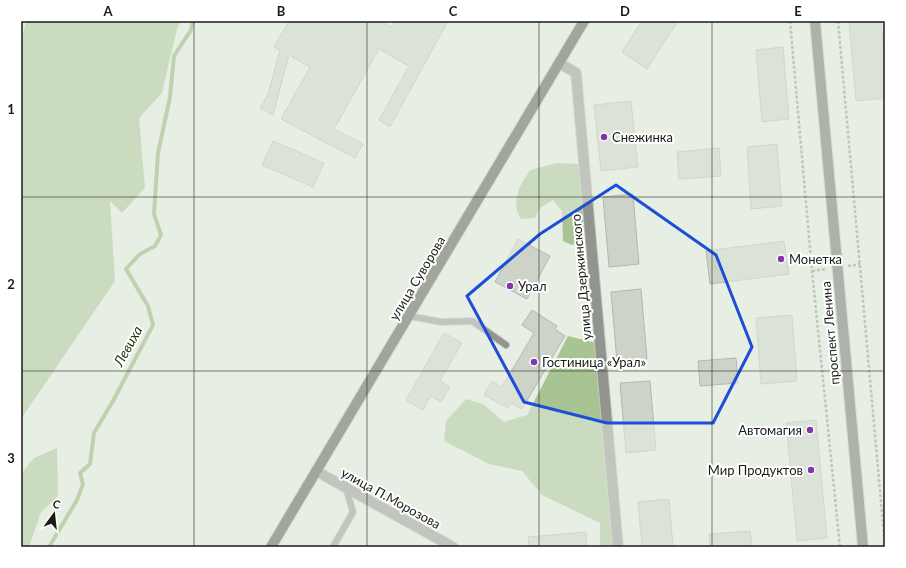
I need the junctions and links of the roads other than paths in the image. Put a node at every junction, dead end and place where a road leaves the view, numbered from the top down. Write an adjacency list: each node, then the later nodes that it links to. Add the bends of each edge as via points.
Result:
1 (584, 21): 3 (main road, улица Суворова)
2 (815, 21): 12 (main road, проспект Ленина)
3 (559, 63): 4 (main road, улица Суворова); 11 (street, улица Дзержинского, via 576,73)
4 (409, 316): 5 (lane, via 441,322 472,321); 6 (main road, улица Суворова)
5 (506, 345)
6 (316, 471): 7 (street, улица П.Морозова); 8 (main road, улица Суворова)
7 (346, 488): 9 (lane, via 354,512); 10 (street, улица П.Морозова)
8 (271, 547)
9 (333, 547)
10 (453, 547)
11 (618, 547)
12 (863, 547)

